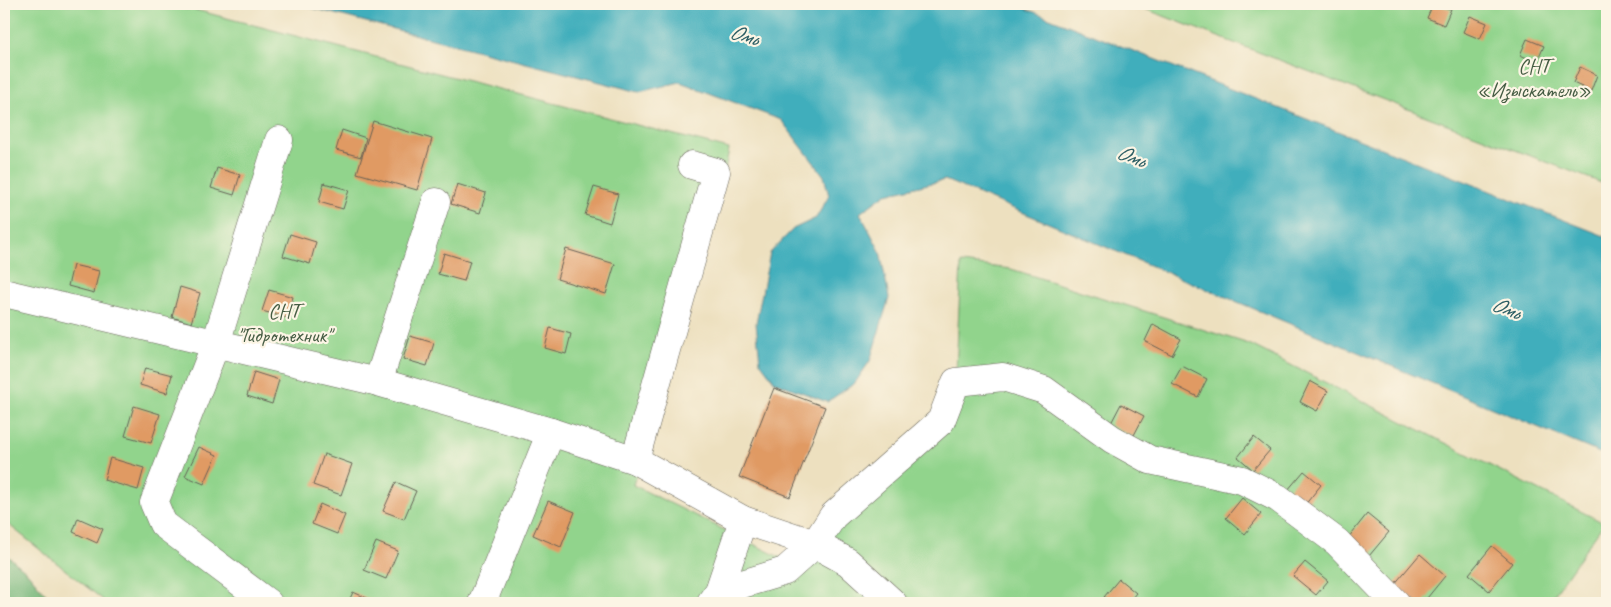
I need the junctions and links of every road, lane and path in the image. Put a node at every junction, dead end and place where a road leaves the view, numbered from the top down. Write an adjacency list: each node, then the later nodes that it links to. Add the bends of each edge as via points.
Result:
1 (280, 140): 5 (lane)
2 (692, 165): 8 (lane, via 716,172)
3 (436, 202): 6 (lane)
4 (4, 293): 5 (lane)
5 (216, 343): 6 (lane); 12 (lane, via 154,503 163,524)
6 (378, 382): 7 (lane)
7 (552, 432): 8 (lane); 13 (lane)
8 (635, 460): 9 (lane)
9 (744, 520): 10 (lane); 11 (lane)
10 (815, 544): 11 (lane, via 785,571); 14 (lane, via 848,562); 15 (lane, via 833,516 941,422 956,382 1003,377 1044,390 1112,439 1150,460 1242,480 1278,498 1337,542)
11 (715, 597)
12 (268, 603)
13 (482, 603)
14 (893, 603)
15 (1396, 603)

